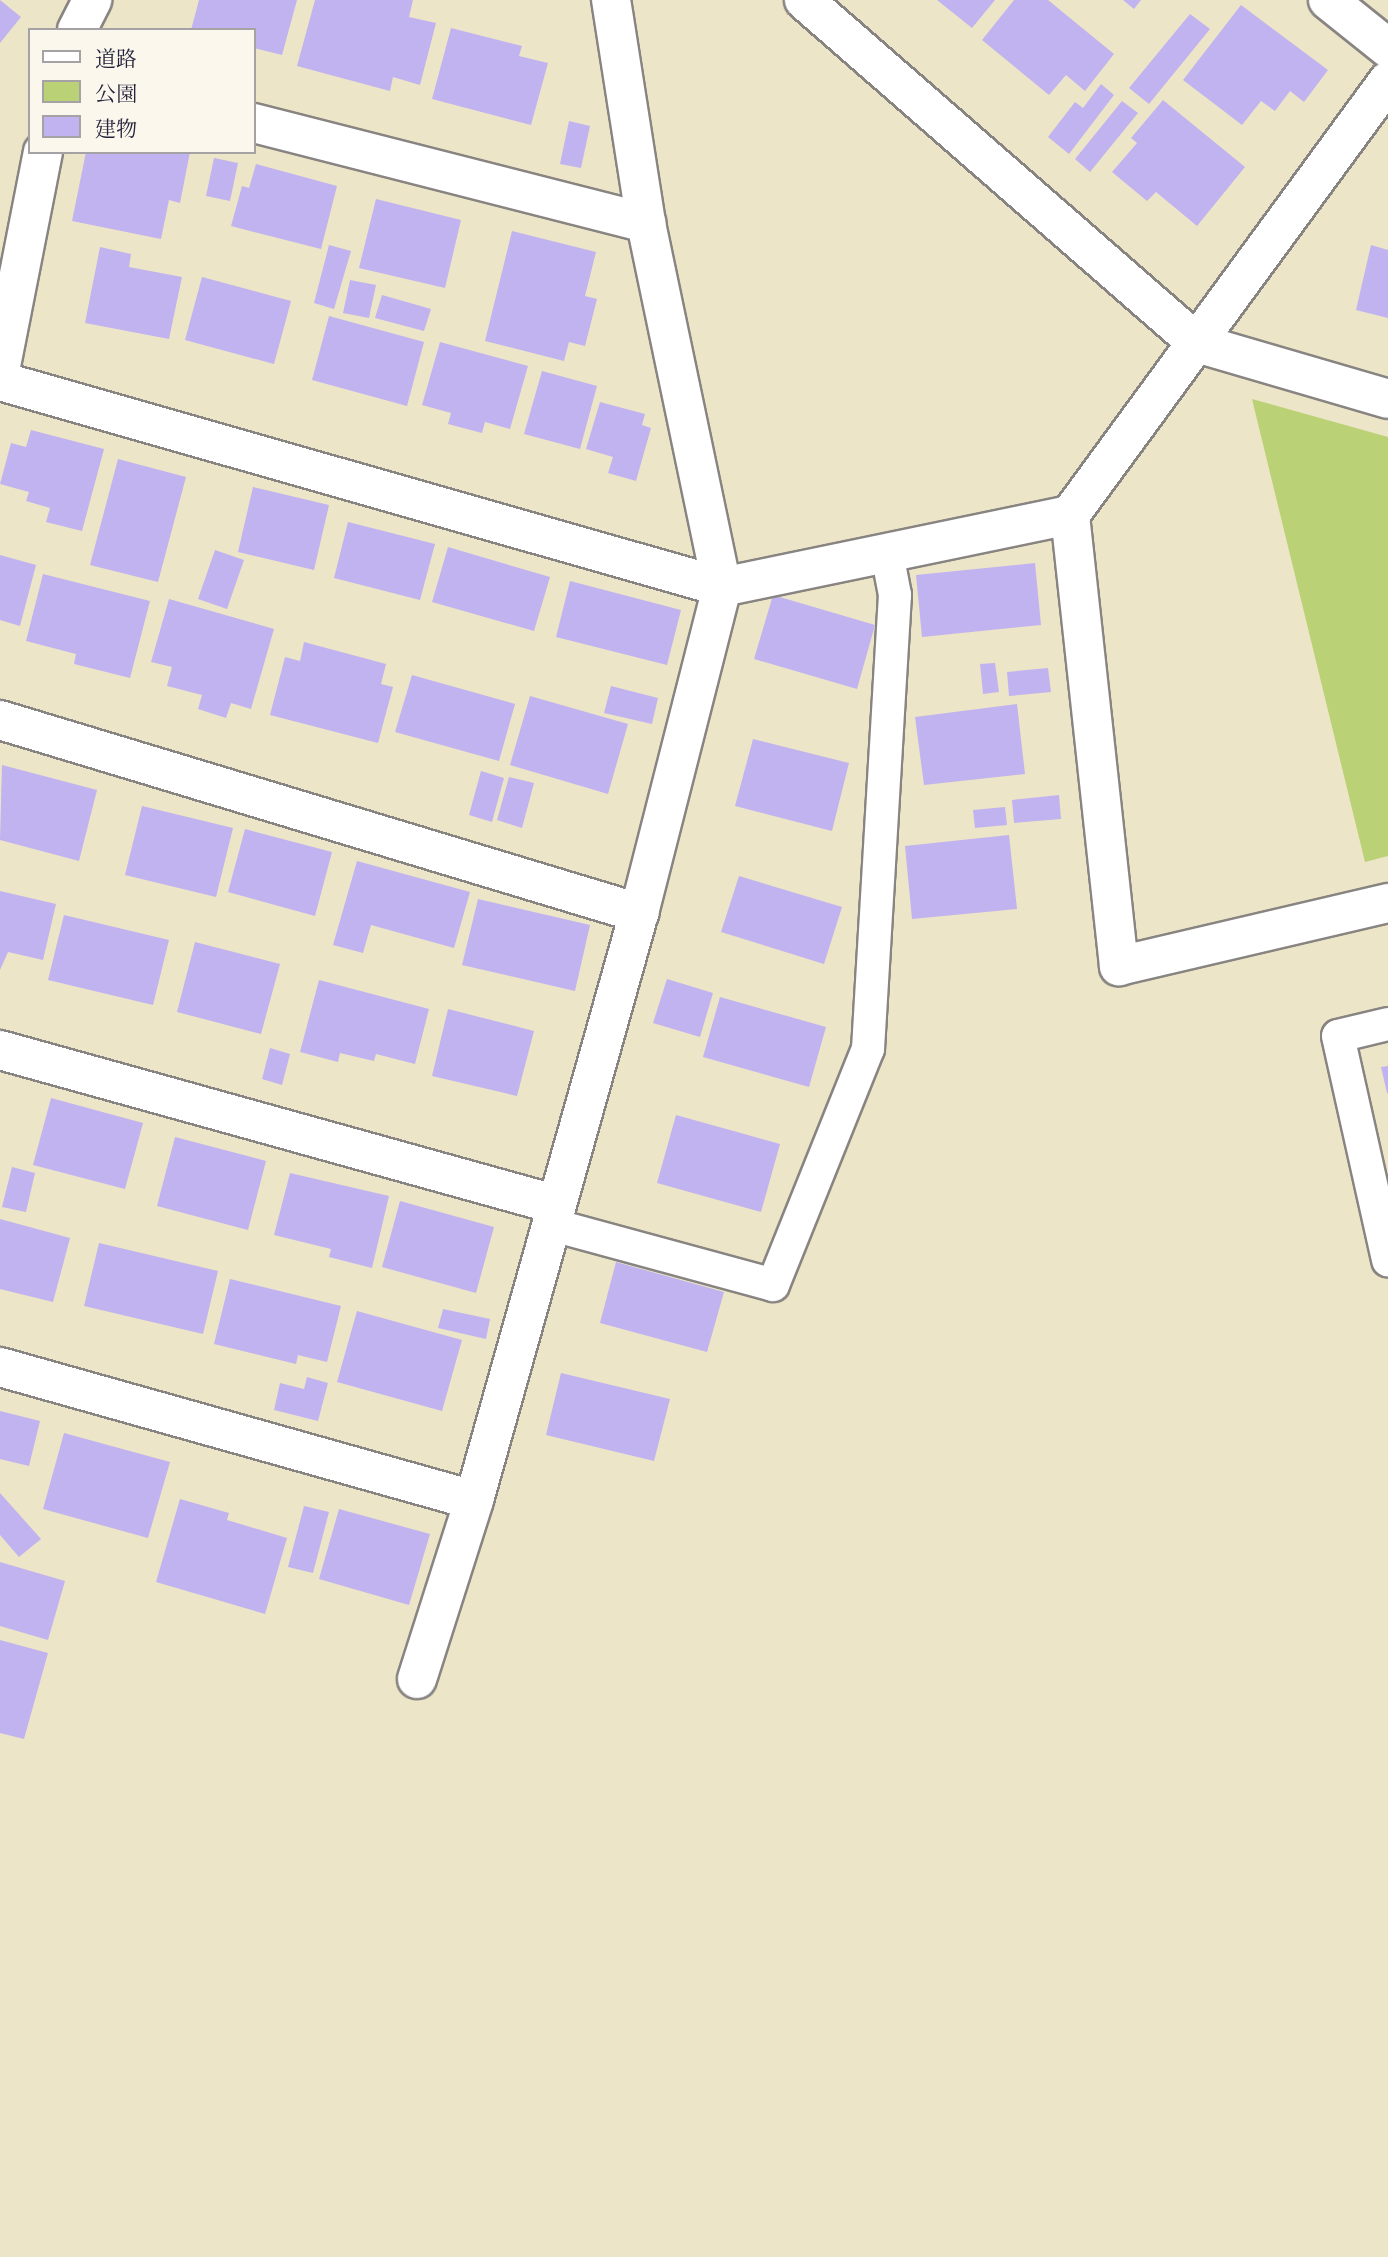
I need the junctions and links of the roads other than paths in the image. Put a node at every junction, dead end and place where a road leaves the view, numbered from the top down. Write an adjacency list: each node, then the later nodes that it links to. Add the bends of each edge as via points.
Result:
1 (92, 0): 5 (street)
2 (611, 0): 10 (street)
3 (804, 0): 11 (street)
4 (1328, 0): 6 (street)
5 (78, 28)
6 (1388, 48)
7 (1388, 81): 11 (street)
8 (256, 124): 10 (street)
9 (43, 154): 12 (street)
10 (646, 223): 17 (street)
11 (1198, 343): 14 (street); 15 (street)
12 (0, 371)
13 (0, 381): 17 (street)
14 (1388, 399)
15 (1070, 515): 16 (street); 19 (street, via 1119,966)
16 (887, 552): 17 (street); 23 (lane, via 895,595 868,1049 773,1284)
17 (722, 587): 20 (street)
18 (0, 720): 20 (street)
19 (1388, 903)
20 (639, 913): 23 (street)
21 (1388, 1024): 24 (lane, via 1338,1036)
22 (0, 1050): 23 (street)
23 (552, 1214): 26 (street)
24 (1388, 1260)
25 (0, 1367): 26 (street)
26 (474, 1500): 27 (street)
27 (416, 1679)

